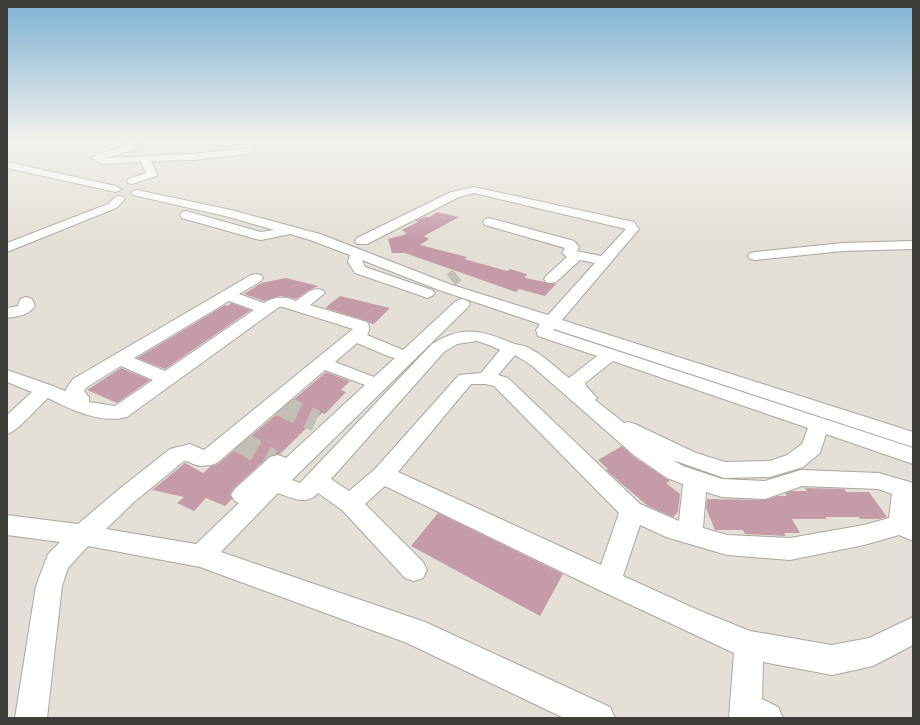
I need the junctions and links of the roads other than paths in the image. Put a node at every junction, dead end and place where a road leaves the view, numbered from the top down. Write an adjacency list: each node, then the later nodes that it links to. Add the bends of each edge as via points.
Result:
1 (11, 173): 5 (street)
2 (34, 173): 5 (street)
3 (151, 173): 4 (street)
4 (132, 181)
5 (114, 196): 6 (street); 7 (street, via 112,206); 9 (street, via 261,236); 9 (street, via 135,188 138,189 138,193 231,214)
6 (76, 211): 7 (street); 10 (street)
7 (88, 216): 13 (street)
8 (489, 222): 14 (street, via 569,244 572,247 569,253)
9 (290, 231): 12 (street)
10 (7, 239)
11 (913, 244): 15 (street, via 843,247)
12 (359, 247): 16 (street, via 455,194 474,190 630,225 632,229); 22 (street, via 354,262 360,270); 26 (street)
13 (7, 248)
14 (577, 255): 16 (street); 18 (street)
15 (755, 256)
16 (604, 261): 26 (street)
17 (256, 278): 20 (street)
18 (551, 279)
19 (317, 294): 23 (street)
20 (227, 295): 24 (street); 32 (street)
21 (26, 302): 25 (street, via 27,306 23,310)
22 (462, 304): 26 (street); 44 (street)
23 (299, 306): 24 (street, via 284,302); 28 (street, via 361,326 361,331)
24 (266, 308): 36 (street)
25 (7, 313)
26 (547, 326): 31 (street); 42 (street)
27 (420, 329): 30 (street)
28 (355, 336): 30 (street); 33 (street)
29 (510, 349): 35 (street); 46 (street, via 477,336 452,339 442,345); 47 (street, via 520,350 537,361 643,451 675,472)
30 (396, 353): 37 (street)
31 (611, 354): 40 (street); 40 (street, via 576,381 575,385 579,392 632,431 688,458 724,470 770,469 795,461 812,448)
32 (120, 360): 36 (street); 39 (street, via 80,383 74,391 80,397)
33 (323, 363): 37 (street); 55 (street, via 235,439 209,458 200,458 190,452 178,454)
34 (7, 376): 38 (street)
35 (486, 378): 45 (street, via 466,379); 51 (street, via 501,382)
36 (167, 379): 39 (street, via 120,412 110,413)
37 (366, 380): 44 (street, via 318,422)
38 (46, 390): 39 (street); 41 (street)
39 (78, 406)
40 (819, 424): 43 (street)
41 (7, 427)
42 (913, 440)
43 (913, 456)
44 (275, 468): 46 (street, via 299,492 306,491); 49 (street); 56 (street)
45 (382, 475): 50 (street); 58 (street)
46 (316, 480): 50 (street)
47 (694, 480): 48 (street, via 722,488 765,490 801,478 879,481); 54 (street)
48 (909, 491): 53 (street)
49 (243, 495)
50 (350, 504): 57 (street)
51 (632, 511): 54 (street); 58 (street)
52 (7, 525): 55 (street)
53 (907, 528): 54 (street, via 790,549 727,545)
54 (690, 534)
55 (83, 535): 56 (street); 62 (street, via 57,562 49,586)
56 (201, 556): 63 (street, via 415,632)
57 (414, 570)
58 (608, 582): 60 (street)
59 (913, 630): 60 (street, via 873,652 832,660)
60 (749, 645): 61 (street)
61 (752, 715)
62 (31, 718)
63 (599, 718)

